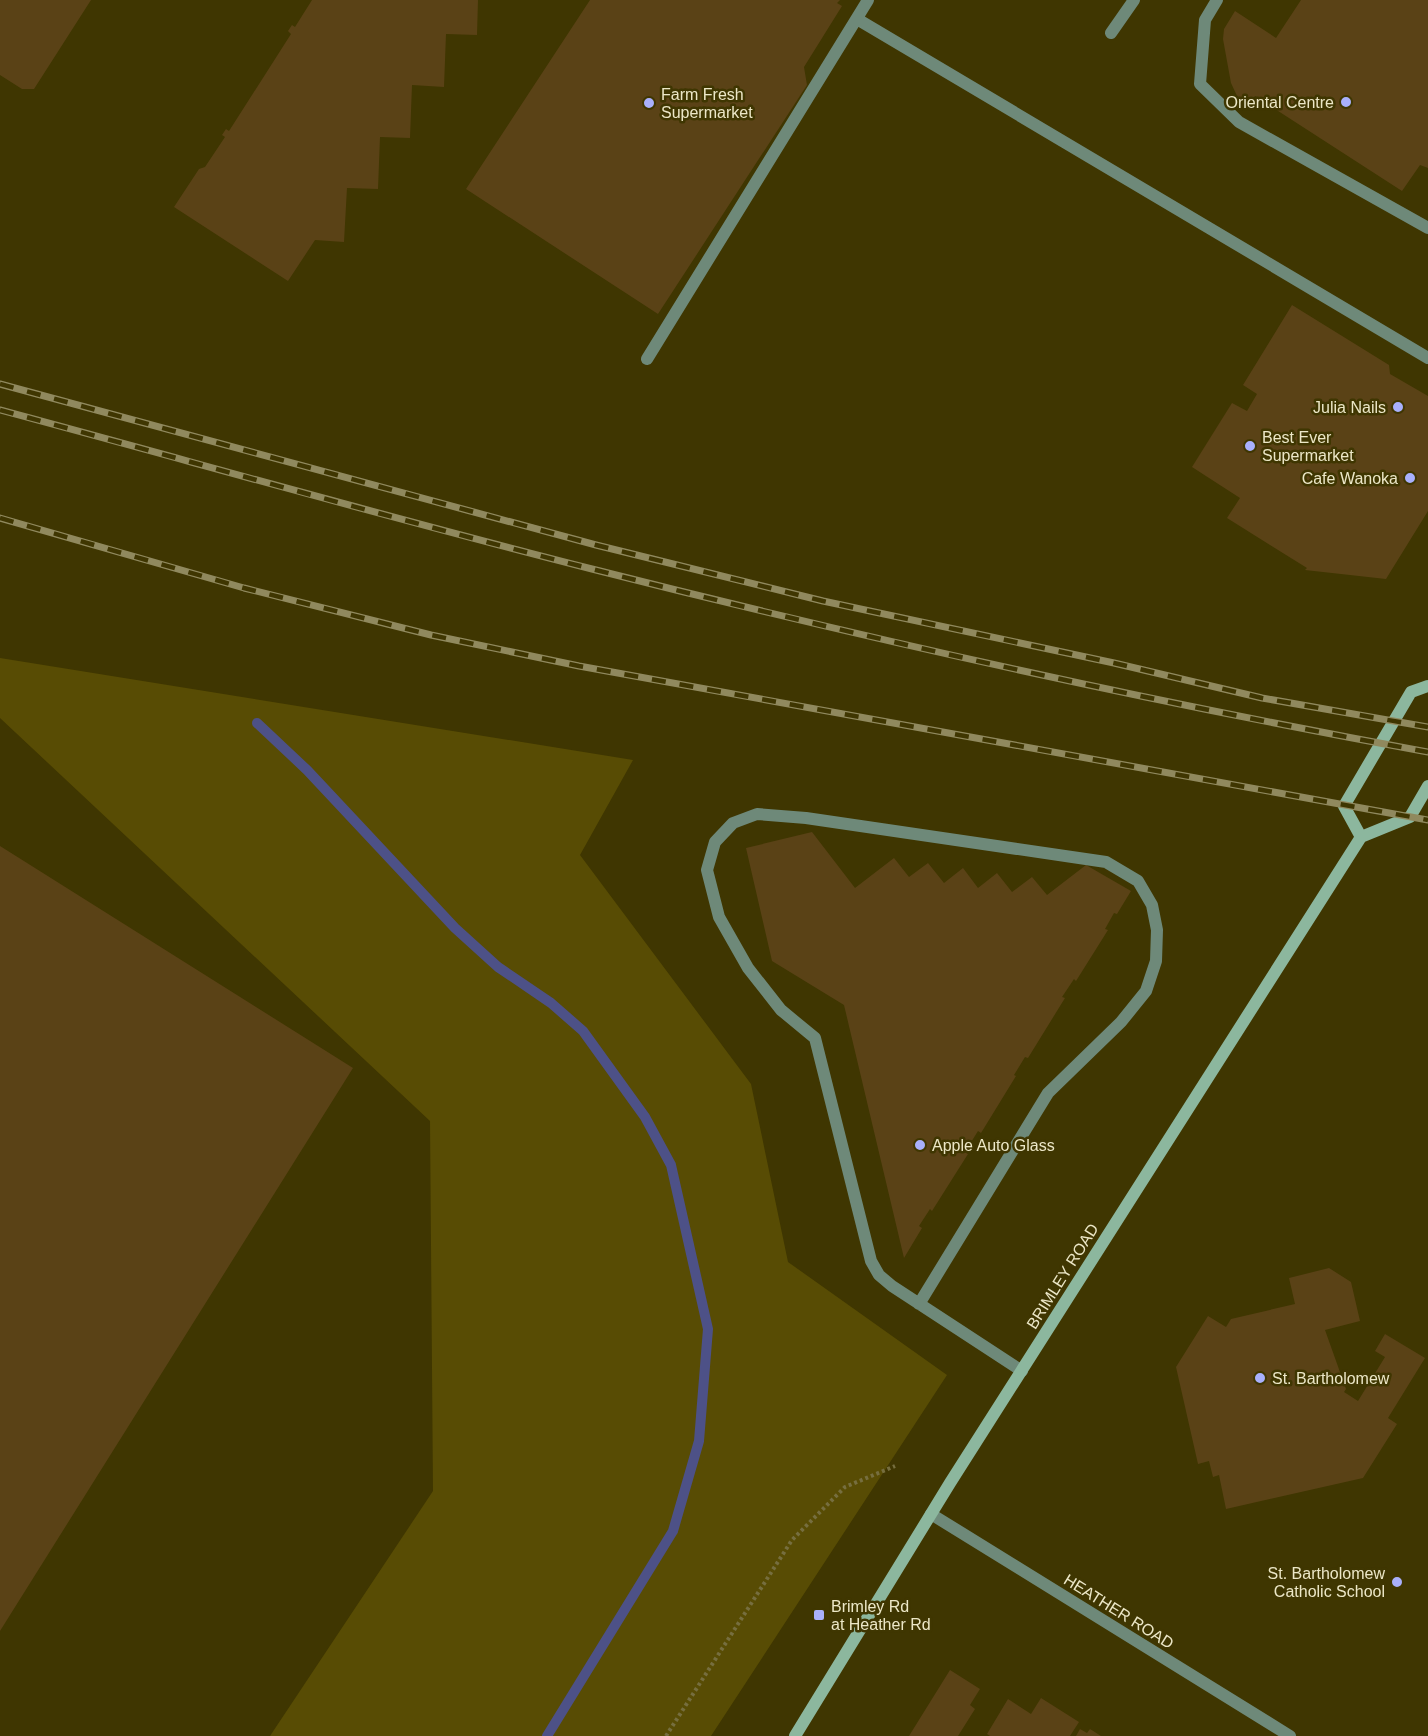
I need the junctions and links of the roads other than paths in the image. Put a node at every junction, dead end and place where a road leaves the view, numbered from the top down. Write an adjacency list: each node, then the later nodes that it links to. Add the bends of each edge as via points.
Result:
1 (868, 0): 4 (street)
2 (1134, 0): 5 (street)
3 (1217, 0): 6 (street, via 1205,20 1200,84 1239,122)
4 (856, 19): 7 (street); 8 (street)
5 (1111, 33)
6 (1428, 228)
7 (1428, 358)
8 (647, 359)
9 (1428, 686): 11 (main road, via 1411,692 1344,806)
10 (1428, 786): 11 (main road, via 1410,817)
11 (1361, 837): 13 (main road, BRIMLEY ROAD)
12 (919, 1304): 12 (street, via 879,1275 871,1261 815,1038 781,1010 748,968 719,917 707,870 715,842 733,823 756,814 1106,862 1138,881 1152,905 1157,930 1156,961 1146,992 1048,1093); 13 (street)
13 (1022, 1371): 14 (main road, BRIMLEY ROAD)
14 (931, 1514): 15 (main road, BRIMLEY ROAD); 16 (street, HEATHER ROAD)
15 (795, 1736)
16 (1290, 1736)

